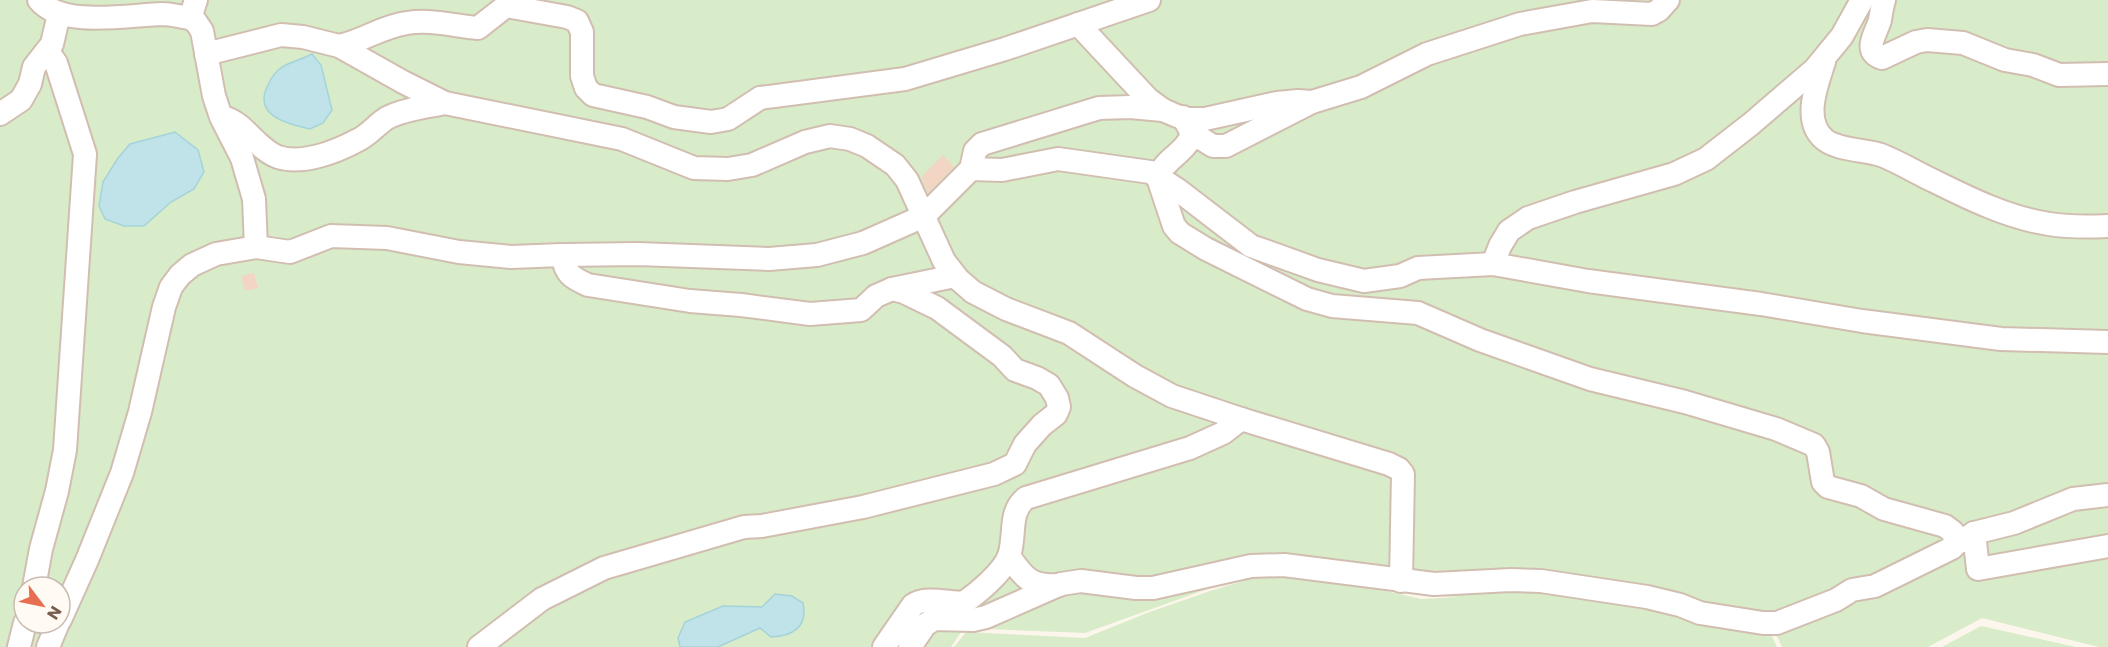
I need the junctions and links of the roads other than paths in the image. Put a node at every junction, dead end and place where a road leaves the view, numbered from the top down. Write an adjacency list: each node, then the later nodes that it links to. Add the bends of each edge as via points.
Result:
1 (39, 0): 7 (lane)
2 (1149, 0): 8 (lane)
3 (1668, 0): 14 (lane, via 1652,14 1592,10 1520,24 1427,54 1361,87)
4 (1862, 0): 12 (lane)
5 (1884, 0): 13 (lane, via 1871,42 1871,50 1882,58 1927,40 1963,43 2059,75)
6 (193, 9): 7 (lane, via 81,18); 11 (lane)
7 (59, 14): 10 (lane, via 52,44)
8 (1078, 24): 9 (lane, via 905,79 760,98 728,119 711,122 674,117 592,95 582,76 582,32 577,21 567,17 506,6 478,28 436,22 407,23); 18 (lane, via 1148,99)
9 (339, 46): 11 (lane, via 281,35); 15 (lane)
10 (45, 53): 16 (lane, via 34,67 21,100); 34 (lane, via 56,63 85,154 65,450)
11 (206, 54): 17 (lane)
12 (1826, 58): 22 (lane, via 1813,111 1815,125 1824,139 1881,156 2017,216 2049,224); 25 (lane, via 1791,92 1706,159 1674,174 1528,218 1509,231)
13 (2108, 74)
14 (1312, 102): 18 (lane, via 1277,103 1205,119); 18 (lane, via 1226,146 1213,146)
15 (445, 103): 17 (lane, via 388,118 359,140 299,159 278,157 231,119); 21 (lane, via 622,139 694,168 752,165 805,142 830,136 849,139 895,165 907,180)
16 (0, 114)
17 (221, 117): 23 (lane, via 242,158 254,199)
18 (1180, 120): 19 (lane, via 1115,106 1078,114 982,144 975,151); 20 (lane, via 1190,141 1164,165)
19 (971, 169): 20 (lane, via 1002,170 1058,159 1150,172); 21 (lane)
20 (1158, 178): 25 (lane, via 1251,246 1318,270 1364,281 1400,276 1418,268); 31 (lane, via 1180,233 1307,299 1349,308 1418,313 1590,379 1685,402 1795,436 1814,445 1823,482 1828,487 1861,496 1884,510 1945,526)
21 (924, 216): 24 (lane, via 862,243 817,255 769,259); 26 (lane)
22 (2108, 226)
23 (256, 247): 24 (lane, via 290,252 331,236 387,238 511,257); 37 (lane, via 216,254 186,270 171,287 122,473)
24 (562, 255): 27 (lane, via 565,269 574,279 588,285 810,314 861,310 876,296)
25 (1493, 264): 28 (lane, via 2001,339)
26 (955, 276): 27 (lane); 29 (lane, via 973,292 1069,333 1172,396)
27 (892, 289): 39 (lane, via 936,308 1015,370 1049,385 1058,398 1056,414 1025,444 1015,464 994,474 863,507 744,526 604,568 542,599)
28 (2108, 342)
29 (1241, 419): 33 (lane, via 1223,434 1190,448 1026,498 1015,514); 35 (lane, via 1399,469 1403,474)
30 (2108, 495): 31 (lane, via 2073,498)
31 (1965, 538): 32 (lane, via 1978,569); 35 (lane, via 1875,586 1852,590 1778,623 1700,613 1647,597 1541,581)
32 (2108, 546)
33 (1015, 565): 36 (lane, via 1023,577 1034,583); 38 (lane, via 1018,586); 40 (lane, via 963,603 919,601)
34 (36, 575)
35 (1401, 581): 36 (lane, via 1284,565 1251,566 1153,588 1081,581)
36 (1059, 585): 38 (lane)
37 (72, 593)
38 (1005, 609): 41 (lane, via 973,620 934,620 925,625)
39 (478, 647)
40 (884, 647)
41 (910, 647)

